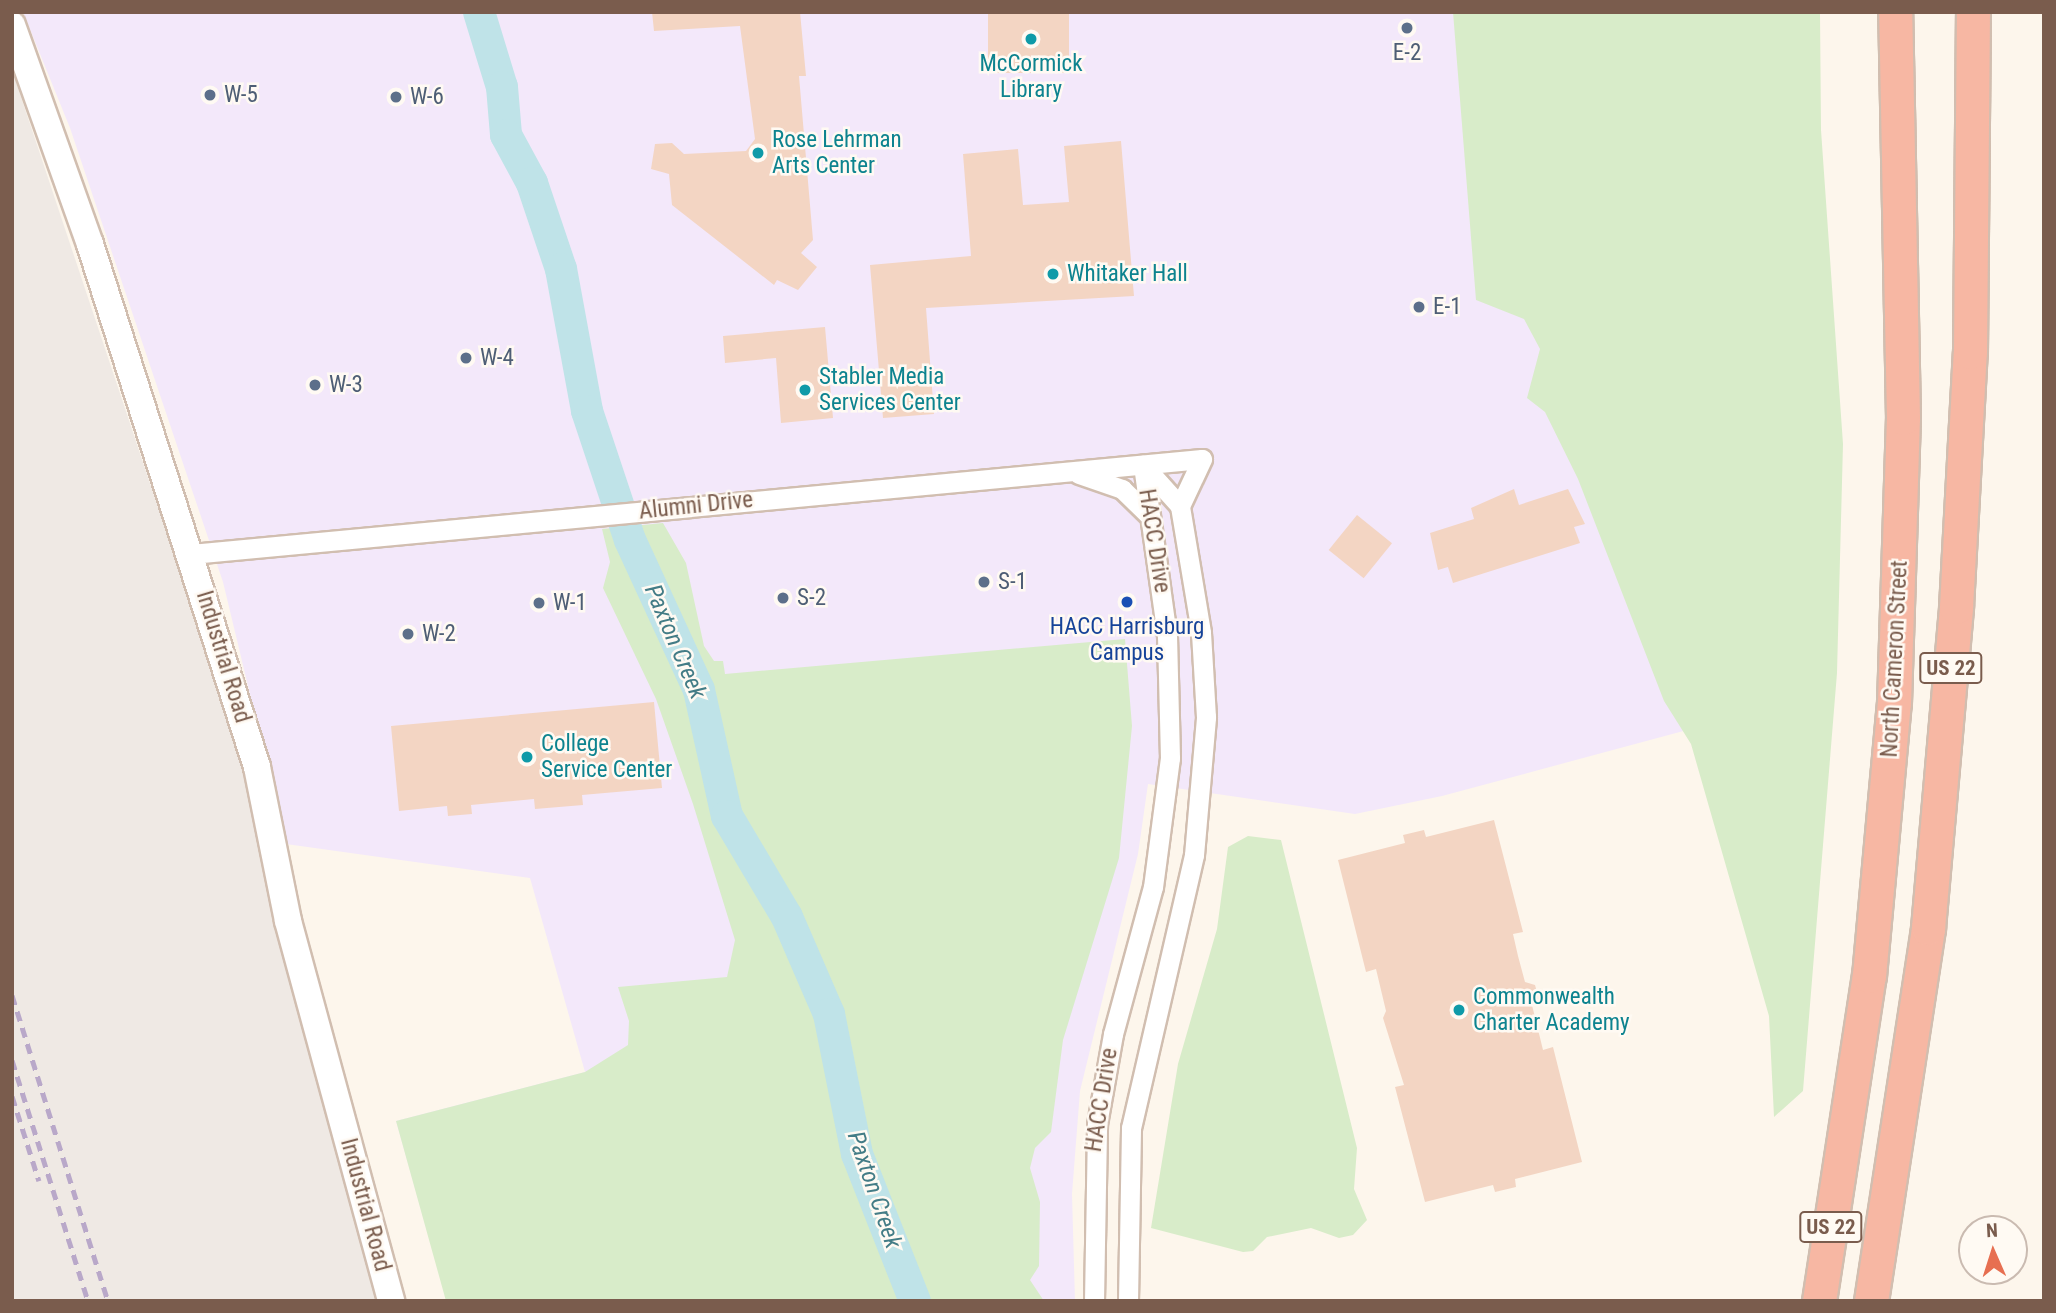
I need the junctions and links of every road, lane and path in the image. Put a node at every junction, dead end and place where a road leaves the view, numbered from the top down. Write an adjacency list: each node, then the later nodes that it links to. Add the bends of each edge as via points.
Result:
1 (1895, 12): 12 (highway, North Cameron Street / US 22, via 1903,418 1895,689 1870,964)
2 (1974, 18): 13 (highway, US 22, via 1970,352 1955,620 1916,1022)
3 (12, 25): 8 (street, Industrial Road)
4 (1143, 465): 5 (street, Alumni Drive); 6 (street, HACC Drive); 6 (street, Alumni Drive, via 1202,460); 7 (street, HACC Drive)
5 (1072, 471): 7 (street, via 1122,489); 8 (street, Alumni Drive)
6 (1180, 506): 11 (street, HACC Drive, via 1201,632 1205,760 1186,894 1132,1117 1125,1209)
7 (1147, 513): 10 (street, HACC Drive, via 1167,636 1170,758 1153,887 1112,1034 1097,1124)
8 (191, 554): 9 (street, Industrial Road, via 257,766 288,921)
9 (391, 1301)
10 (1094, 1301)
11 (1128, 1301)
12 (1819, 1301)
13 (1871, 1301)

